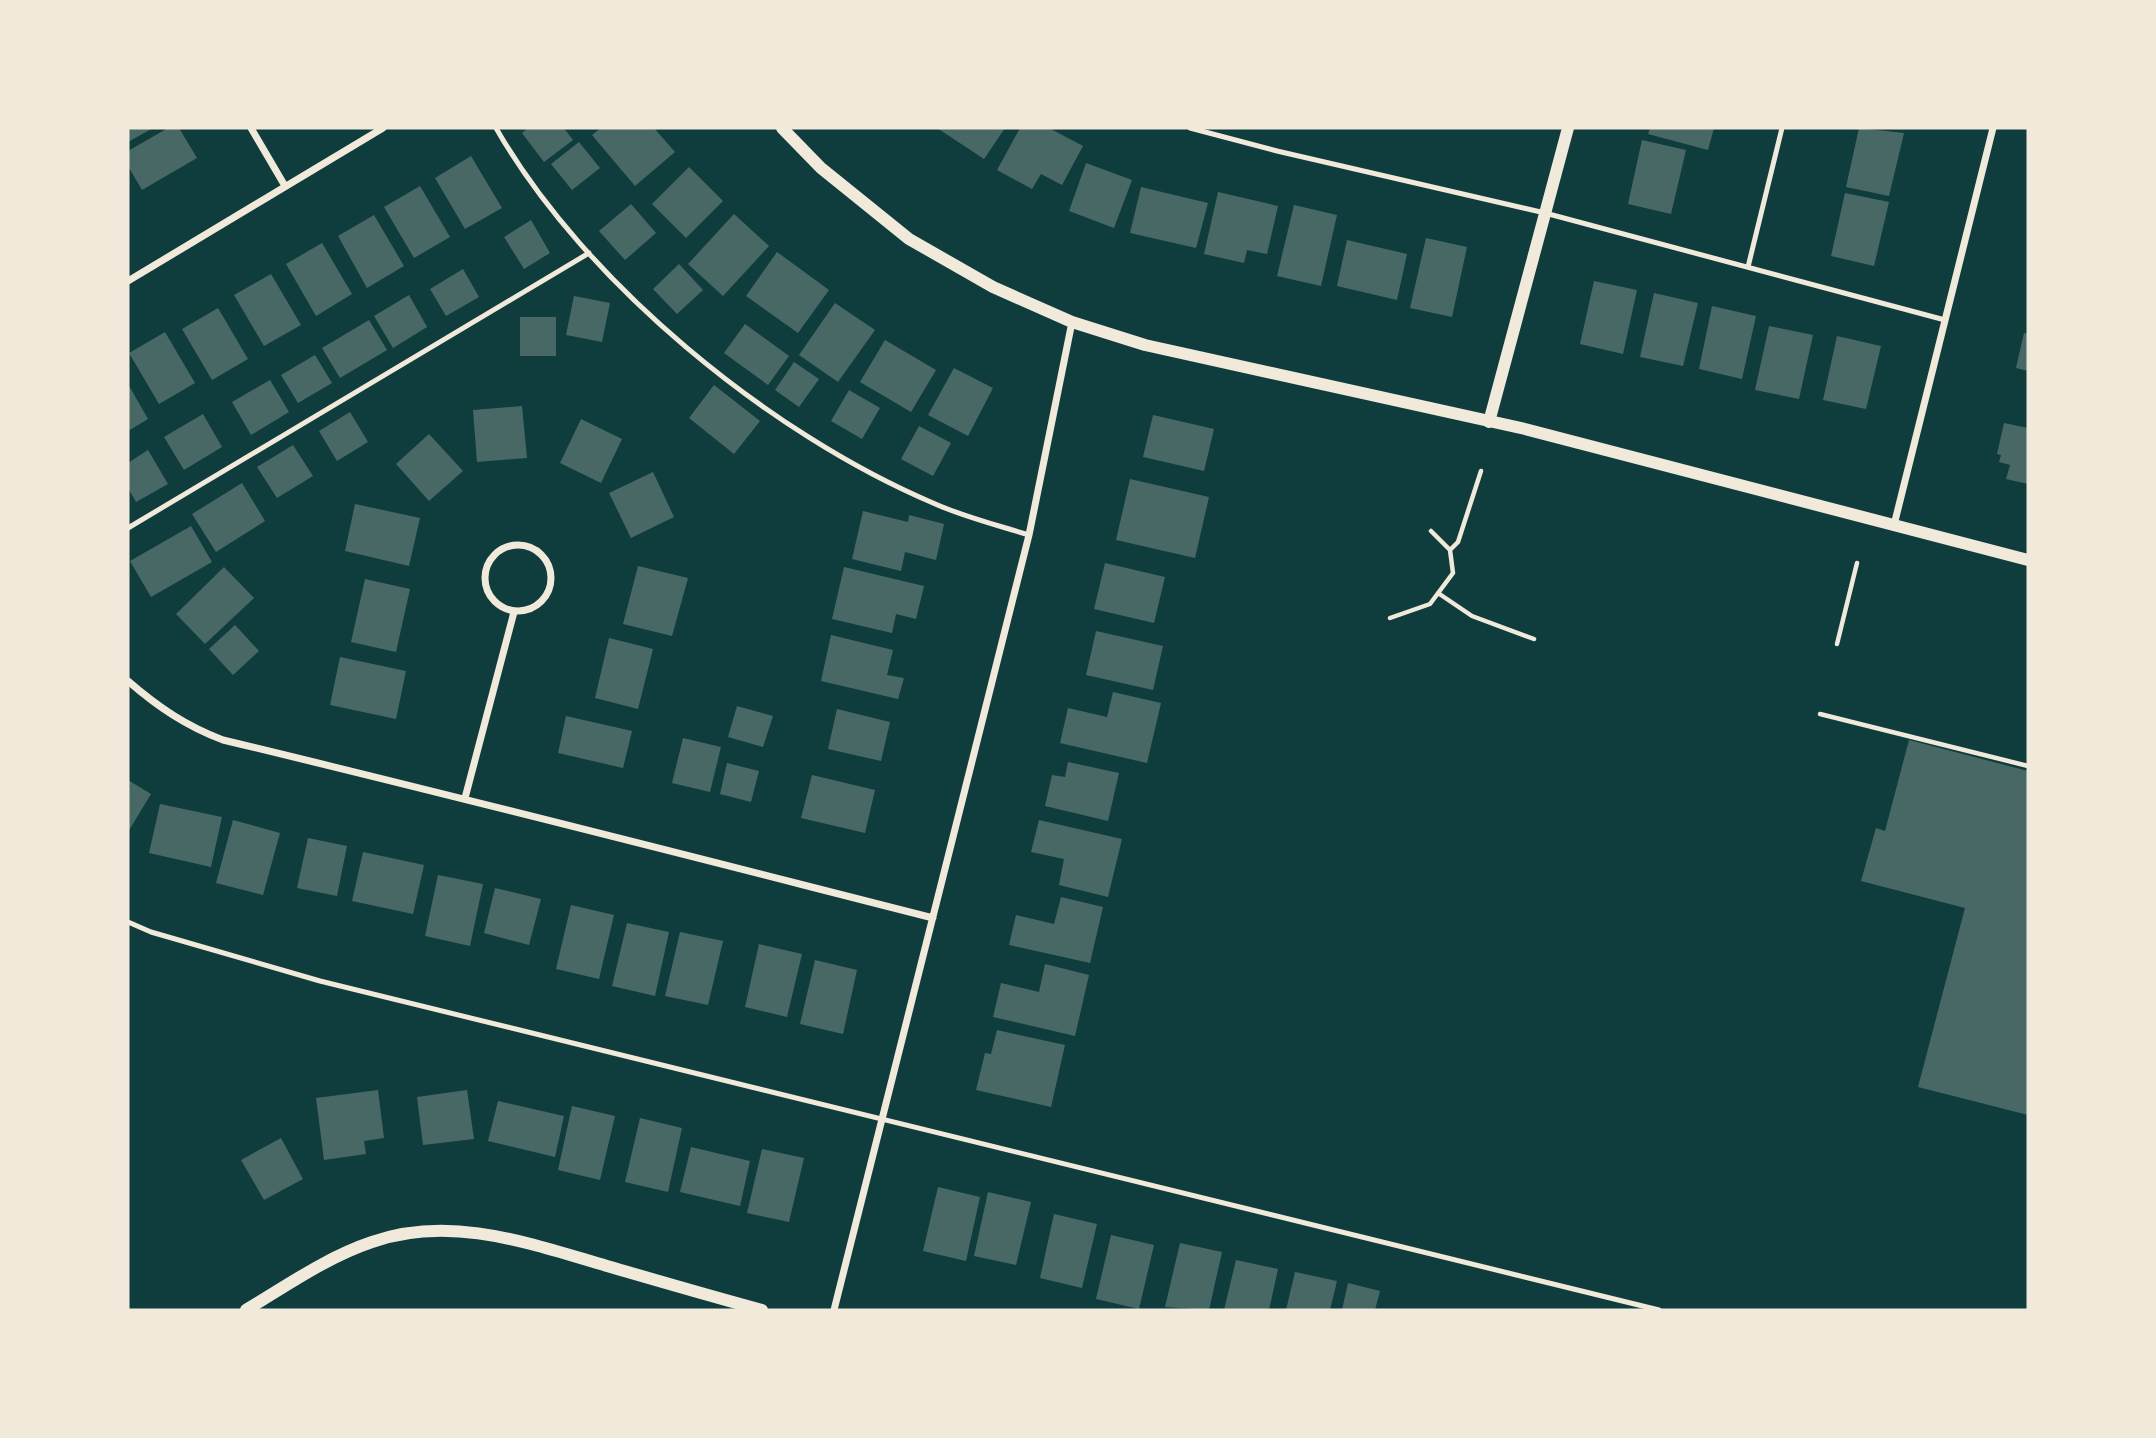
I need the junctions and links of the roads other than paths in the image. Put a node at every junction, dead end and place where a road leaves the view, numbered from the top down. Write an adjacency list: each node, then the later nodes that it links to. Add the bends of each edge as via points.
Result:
1 (251, 128): 9 (street)
2 (383, 128): 9 (street)
3 (496, 128): 11 (lane, via 513,158)
4 (782, 128): 15 (street, via 821,168 909,239 993,287)
5 (1190, 128): 10 (lane)
6 (1568, 128): 10 (street)
7 (1782, 128): 12 (lane)
8 (1993, 128): 14 (street)
9 (285, 186): 13 (street)
10 (1545, 213): 12 (lane); 16 (street)
11 (589, 253): 18 (lane); 19 (lane, via 661,324 779,417 856,465 934,504)
12 (1748, 267): 14 (lane)
13 (128, 281)
14 (1945, 320): 17 (street)
15 (1072, 322): 16 (street, via 1145,345); 19 (street)
16 (1489, 422): 17 (street)
17 (1894, 525): 20 (street)
18 (128, 528)
19 (1029, 535): 24 (street)
20 (2028, 560)
21 (514, 611): 21 (street, via 537,606 551,586 552,575 545,558 519,544 498,551 485,570 491,598); 23 (street)
22 (128, 681): 23 (street, via 188,727 223,740)
23 (465, 798): 24 (street)
24 (933, 918): 26 (street)
25 (128, 922): 26 (lane, via 320,981)
26 (882, 1118): 29 (street); 30 (lane)
27 (246, 1310): 28 (street, via 325,1262 372,1241 405,1233 449,1231 497,1234)
28 (762, 1310)
29 (834, 1310)
30 (1659, 1310)

